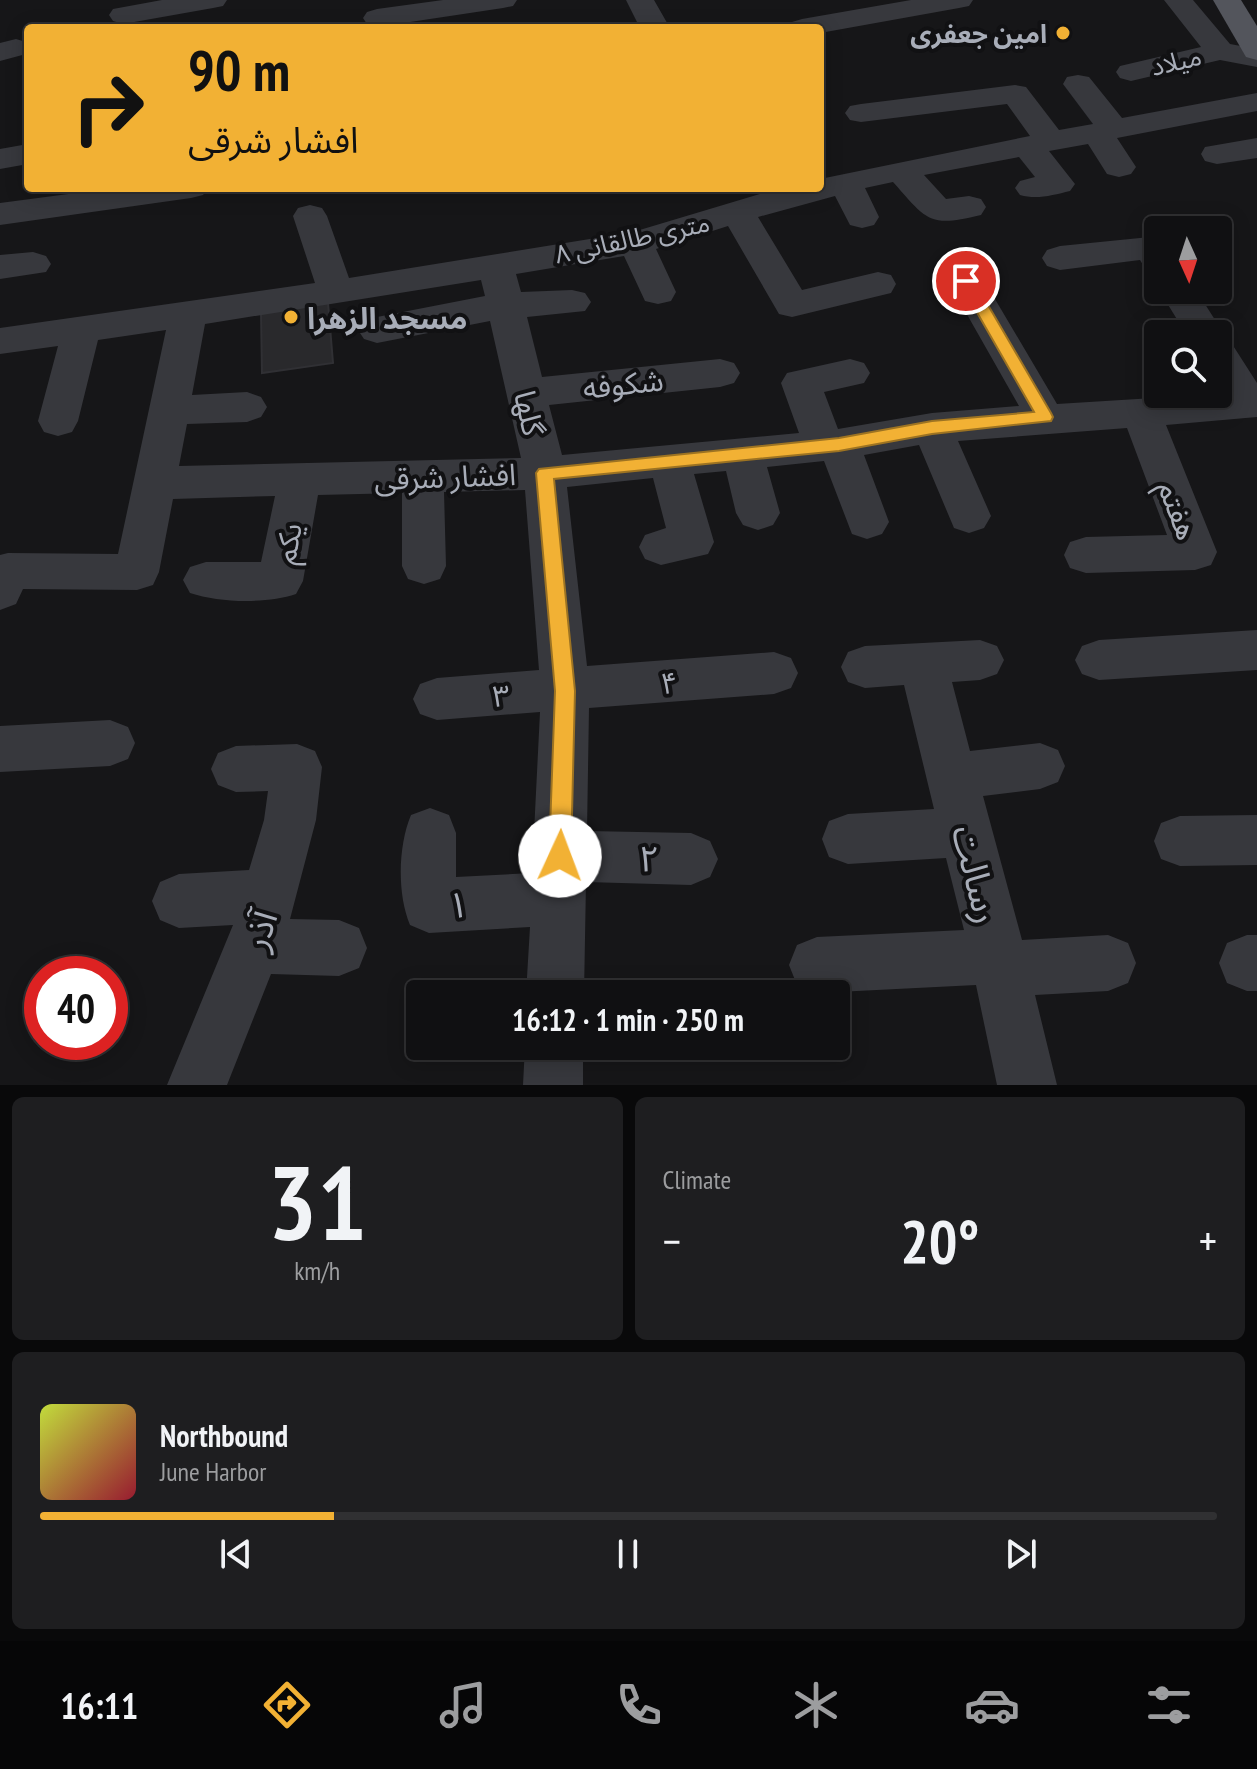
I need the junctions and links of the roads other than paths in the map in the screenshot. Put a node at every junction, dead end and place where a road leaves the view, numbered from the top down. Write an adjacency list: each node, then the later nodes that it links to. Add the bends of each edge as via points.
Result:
1 (213, 0): 8 (street)
2 (503, 0): 9 (street)
3 (640, 0): 10 (street)
4 (959, 0): 7 (street)
5 (1178, 0): 12 (street, میلاد)
6 (1227, 0): 13 (main road)
7 (905, 13): 11 (street)
8 (122, 14)
9 (377, 18)
10 (653, 24)
11 (824, 25)
12 (1220, 51): 14 (street, میلاد); 15 (street, میلاد)
13 (1257, 51)
14 (1257, 58)
15 (1131, 72)
16 (1078, 84): 20 (street)
17 (1257, 102): 20 (street, ۸ متری طالقانی)
18 (897, 109): 19 (street); 21 (street, via 1015,94); 26 (street)
19 (861, 113)
20 (1105, 131): 21 (street, ۸ متری طالقانی); 27 (street)
21 (1039, 144): 26 (street, ۸ متری طالقانی); 30 (street, via 1058,184)
22 (1257, 148): 23 (street)
23 (1217, 154)
24 (24, 155): 25 (street)
25 (0, 159)
26 (916, 167): 28 (street, ۸ متری طالقانی); 33 (street, via 938,211)
27 (1119, 167)
28 (846, 183): 29 (street, ۸ متری طالقانی); 37 (street)
29 (824, 188)
30 (1032, 188)
31 (162, 192): 35 (street)
32 (807, 192): 34 (street, ۸ متری طالقانی)
33 (969, 207)
34 (738, 213): 38 (street, ۸ متری طالقانی); 42 (street)
35 (0, 214)
36 (310, 216): 46 (street)
37 (862, 217)
38 (636, 243): 45 (street, ۸ متری طالقانی); 47 (street)
39 (1144, 249): 41 (street)
40 (802, 252): 42 (street)
41 (1060, 258)
42 (752, 266): 44 (street, via 792,305)
43 (966, 281): 61 (street)
44 (878, 284)
45 (501, 285): 46 (street, ۸ متری طالقانی); 48 (street); 51 (street); 56 (street, گلها)
46 (336, 292): 49 (street, ۸ متری طالقانی)
47 (658, 292)
48 (572, 302)
49 (188, 314): 50 (street, ۸ متری طالقانی); 59 (street)
50 (81, 330): 52 (street, ۸ متری طالقانی); 62 (street)
51 (377, 330)
52 (0, 341)
53 (720, 373): 56 (street, شکوفه)
54 (850, 373): 64 (street, via 801,383)
55 (1232, 373): 57 (street)
56 (526, 393): 67 (street, گلها)
57 (1254, 404): 60 (street, افشار شرقی)
58 (247, 407): 59 (street)
59 (171, 410): 70 (street)
60 (1141, 411): 61 (street, افشار شرقی); 75 (street, هفتم, via 1195,552)
61 (1045, 417): 63 (street, افشار شرقی)
62 (58, 421)
63 (932, 428): 64 (street, افشار شرقی); 72 (street)
64 (831, 445): 65 (street, افشار شرقی); 73 (street)
65 (743, 454): 66 (street, افشار شرقی); 71 (street)
66 (670, 462): 67 (street, افشار شرقی); 74 (street, via 692,542)
67 (545, 473): 68 (street, افشار شرقی); 85 (street, گلها)
68 (423, 478): 69 (street, افشار شرقی); 76 (street)
69 (300, 480): 70 (street, افشار شرقی); 77 (street, یکم, via 280,581)
70 (157, 483): 78 (street, via 137,572 8,571)
71 (758, 513)
72 (969, 516)
73 (867, 522)
74 (661, 547)
75 (1086, 555)
76 (424, 566)
77 (206, 580)
78 (0, 591)
79 (1257, 650): 81 (street)
80 (980, 660): 82 (street)
81 (1099, 660)
82 (923, 664): 83 (street); 91 (street, رسالت)
83 (865, 667)
84 (774, 673): 85 (street, ۴)
85 (565, 691): 86 (street, ۳); 98 (street, گلها)
86 (437, 699)
87 (110, 743): 88 (street)
88 (0, 749)
89 (1040, 766): 91 (street)
90 (236, 769): 100 (street, آذر, via 297,767 290,820)
91 (952, 776): 92 (street, رسالت)
92 (967, 832): 94 (street); 102 (street, رسالت)
93 (430, 833): 98 (street, ۱, via 429,906)
94 (848, 839)
95 (1257, 840): 96 (street)
96 (1180, 841)
97 (691, 859): 98 (street, ۲)
98 (559, 877): 105 (street, گلها)
99 (179, 901): 100 (street)
100 (262, 921): 101 (street); 107 (street, آذر)
101 (339, 948)
102 (1000, 962): 103 (street); 104 (street); 109 (street, رسالت)
103 (1108, 963)
104 (817, 965)
105 (555, 980)
106 (554, 1060): 108 (street)
107 (197, 1085)
108 (553, 1085)
109 (1027, 1085)

